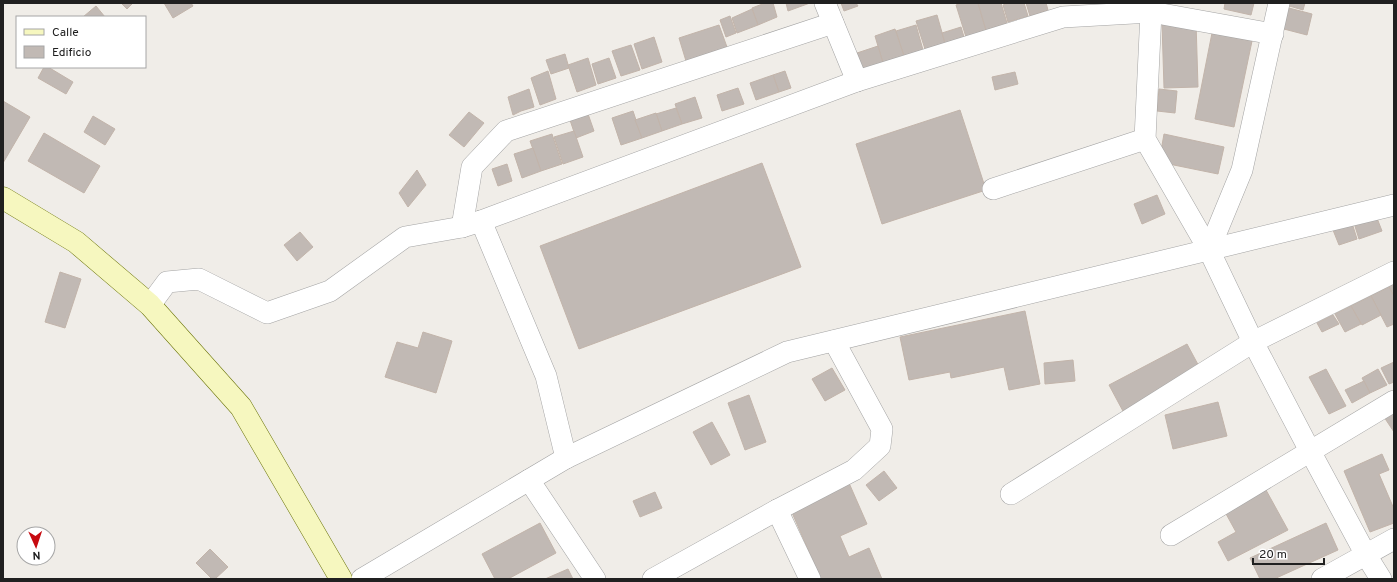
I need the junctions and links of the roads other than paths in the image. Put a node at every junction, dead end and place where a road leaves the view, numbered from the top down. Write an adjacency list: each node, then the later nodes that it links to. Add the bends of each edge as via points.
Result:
1 (825, 3): 5 (street)
2 (1280, 3): 6 (street)
3 (1152, 7): 4 (street); 6 (street); 8 (street)
4 (1063, 10): 7 (street)
5 (833, 23): 7 (street); 12 (street, via 506,131 472,167)
6 (1273, 34): 13 (street, via 1242,170)
7 (857, 81): 12 (street)
8 (1145, 139): 9 (street); 13 (street)
9 (993, 189)
10 (3, 198): 15 (main road, via 76,242)
11 (1394, 205): 13 (street)
12 (471, 224): 15 (street, via 405,238 330,291 267,313 199,279 166,282); 20 (street, via 546,376)
13 (1209, 250): 16 (street); 17 (street)
14 (1394, 272): 17 (street)
15 (150, 305): 27 (main road, via 241,407)
16 (834, 341): 20 (street, via 787,352); 23 (street, via 882,429 880,446 854,470)
17 (1253, 342): 19 (street); 22 (street)
18 (1394, 401): 19 (street)
19 (1310, 451): 24 (street); 26 (street)
20 (566, 458): 21 (street)
21 (529, 480): 28 (street); 29 (street)
22 (1011, 494)
23 (777, 510): 30 (street); 31 (street)
24 (1171, 535)
25 (1394, 539): 26 (street)
26 (1366, 555): 32 (street); 33 (street)
27 (341, 579)
28 (362, 579)
29 (595, 579)
30 (653, 579)
31 (810, 579)
32 (1322, 579)
33 (1381, 579)

